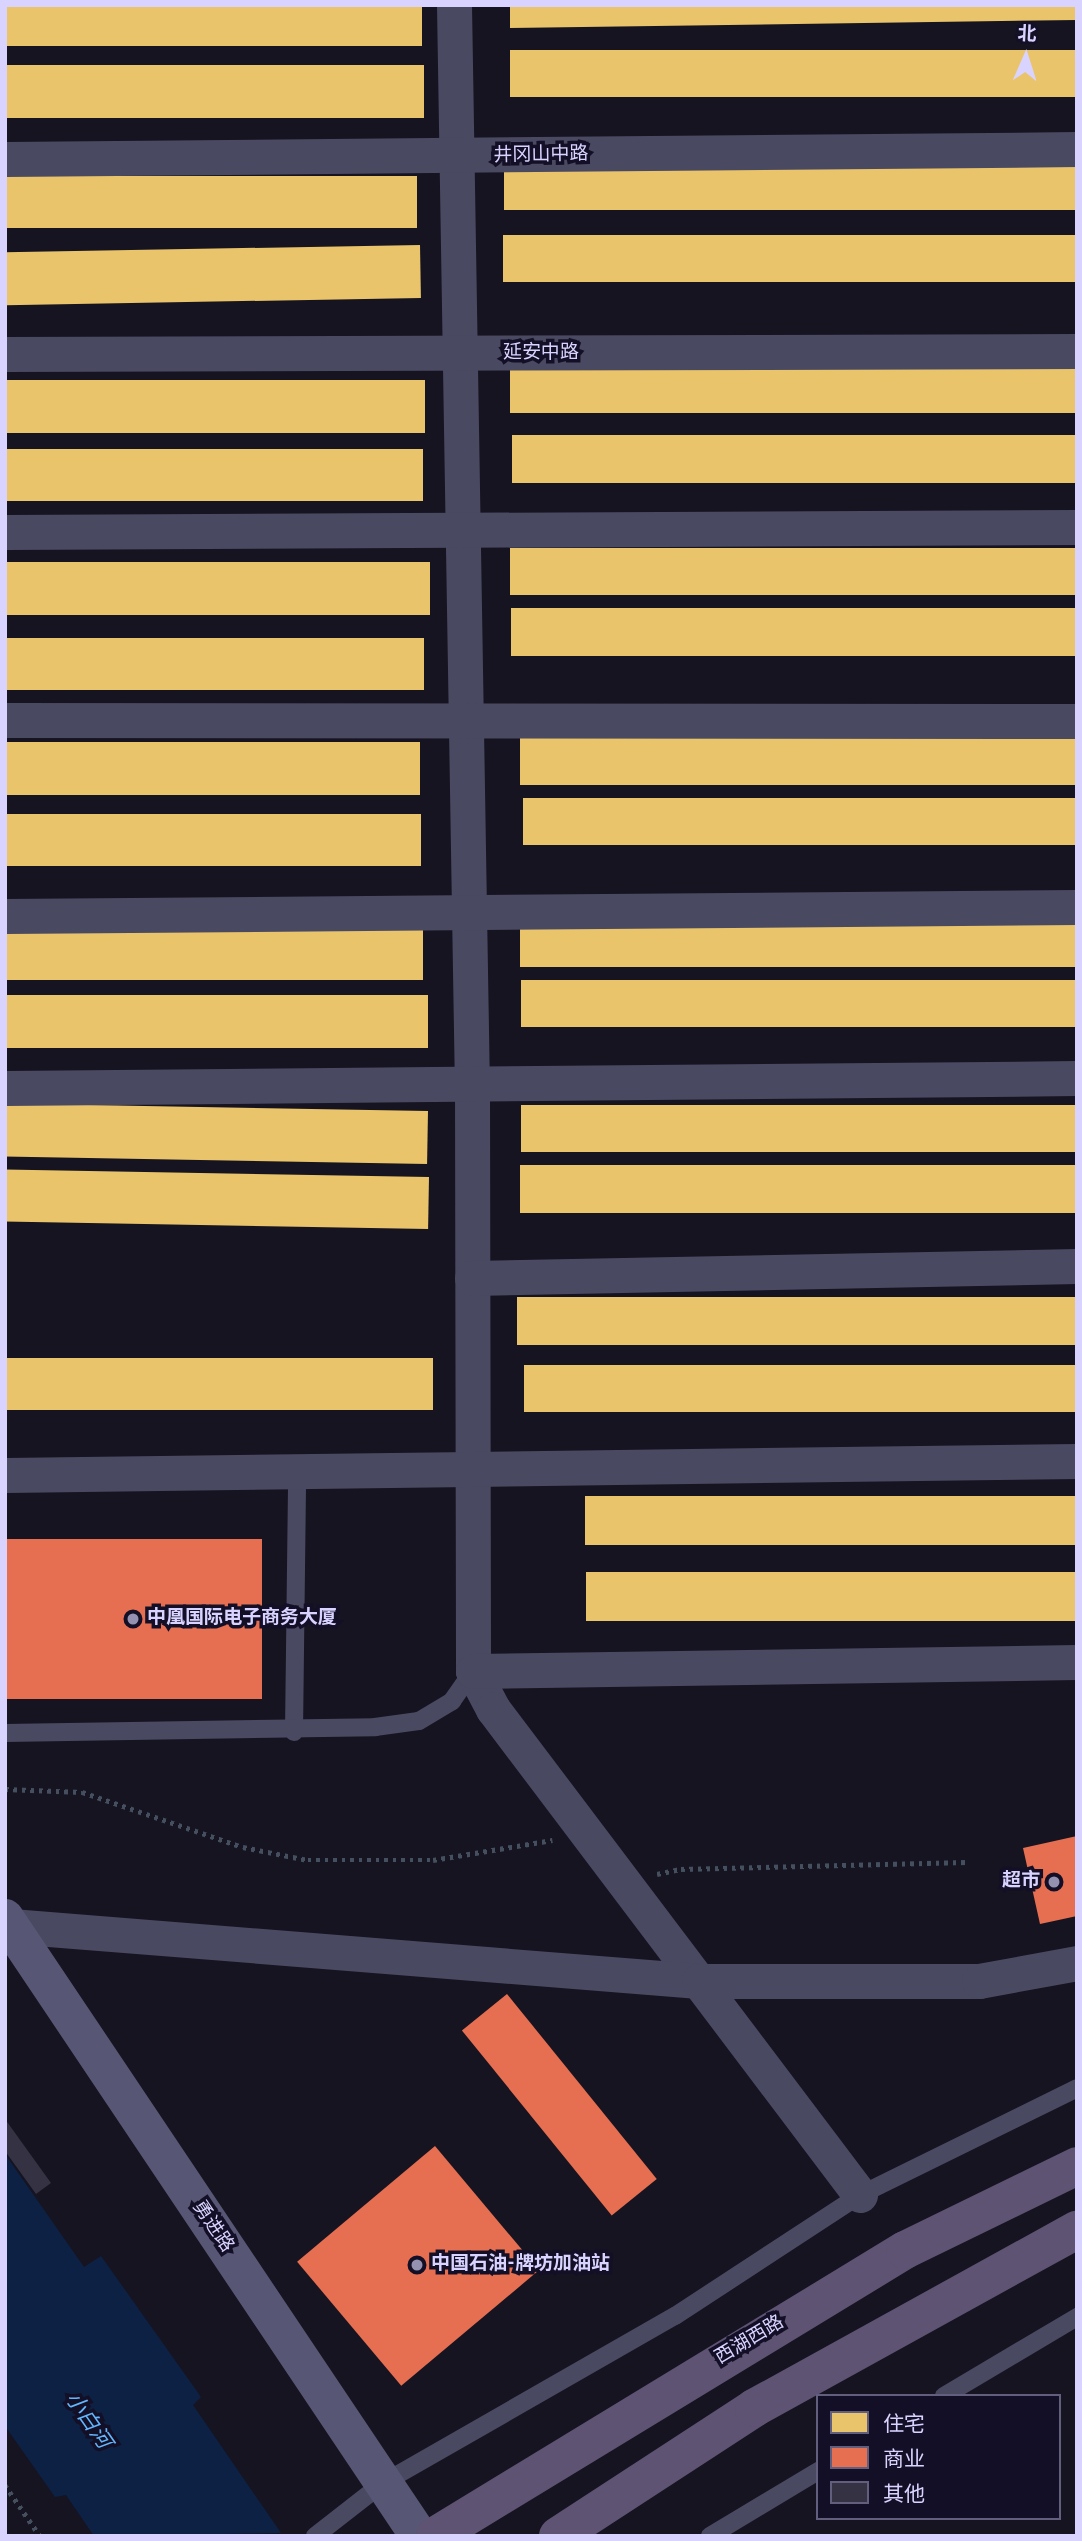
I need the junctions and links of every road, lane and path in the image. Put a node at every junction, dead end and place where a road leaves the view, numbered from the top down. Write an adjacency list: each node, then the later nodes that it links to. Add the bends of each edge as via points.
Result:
1 (454, 5): 3 (street)
2 (1077, 149): 3 (street, 井冈山中路)
3 (456, 157): 4 (street, 井冈山中路); 7 (street)
4 (5, 159)
5 (1077, 351): 7 (street, 延安中路)
6 (5, 354): 7 (street, 延安中路)
7 (461, 354): 8 (street)
8 (463, 527): 9 (street); 10 (street); 12 (street)
9 (1077, 527)
10 (5, 532)
11 (5, 720): 12 (street)
12 (466, 721): 13 (street); 15 (street)
13 (1077, 721)
14 (1077, 906): 15 (street)
15 (469, 914): 16 (street); 18 (street)
16 (5, 916)
17 (1077, 1078): 18 (street)
18 (471, 1087): 19 (street); 21 (street)
19 (5, 1088)
20 (1077, 1266): 21 (street)
21 (471, 1278): 23 (street)
22 (1077, 1461): 23 (street)
23 (473, 1469): 24 (street); 27 (street)
24 (297, 1471): 25 (street); 28 (lane)
25 (5, 1475)
26 (1077, 1662): 27 (street)
27 (473, 1671): 28 (lane, via 452,1701 419,1721); 31 (street, via 493,1709)
28 (294, 1732): 29 (lane)
29 (5, 1733)
30 (5, 1789): 31 (path, via 82,1792 243,1847 308,1860 433,1860 546,1842)
31 (585, 1830): 33 (street)
32 (967, 1862): 33 (path, via 681,1869 664,1871)
33 (629, 1888): 36 (street)
34 (8, 1922): 36 (street); 44 (street, 勇进路)
35 (1077, 1963): 36 (street, via 979,1981)
36 (699, 1981): 39 (street)
37 (1077, 2088): 39 (lane)
38 (1077, 2166): 49 (main road, 西湖西路, via 905,2250)
39 (860, 2195): 44 (lane, via 676,2315)
40 (1077, 2230): 50 (main road, via 754,2408)
41 (1077, 2317): 42 (lane)
42 (947, 2394)
43 (816, 2472): 51 (lane)
44 (383, 2483): 47 (lane); 48 (street, 勇进路)
45 (5, 2484): 46 (path)
46 (40, 2536)
47 (315, 2536)
48 (419, 2536)
49 (435, 2536)
50 (558, 2536)
51 (710, 2536)

